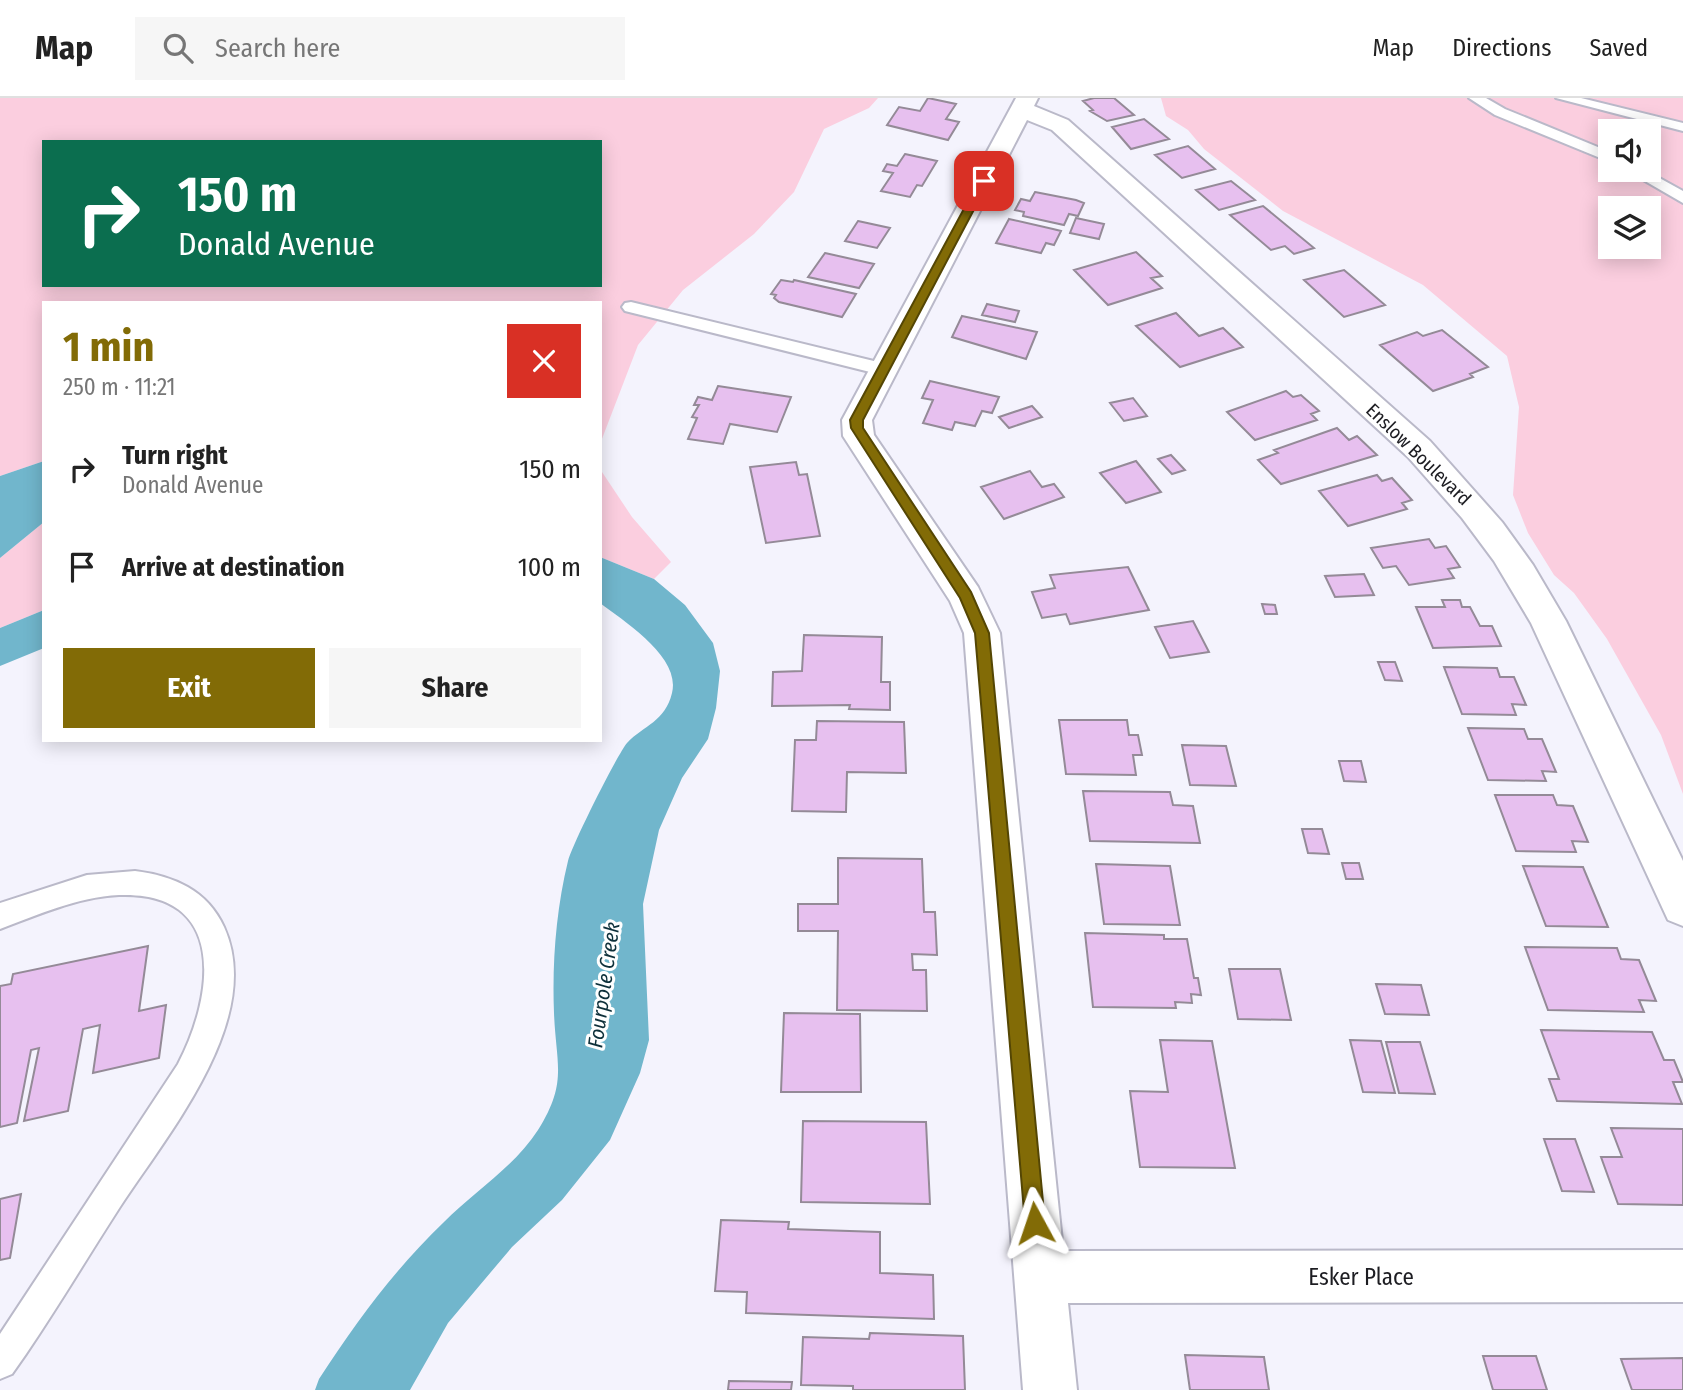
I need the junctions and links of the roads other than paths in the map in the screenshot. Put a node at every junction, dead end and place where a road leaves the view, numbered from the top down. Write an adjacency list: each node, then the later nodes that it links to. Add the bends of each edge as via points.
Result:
1 (1476, 98): 5 (lane)
2 (1563, 98): 4 (lane)
3 (1025, 104): 9 (street); 10 (street, Enslow Boulevard, via 1079,142 1460,491 1524,576)
4 (1683, 127)
5 (1598, 152)
6 (1655, 182): 7 (lane)
7 (1683, 198)
8 (631, 307): 9 (lane)
9 (882, 369): 13 (street, via 857,420 859,436 966,596 982,633)
10 (1683, 906)
11 (0, 916): 14 (lane, via 60,894 116,883 153,885 184,895 204,913 216,940 218,971 216,1010 190,1070)
12 (1683, 1276): 13 (street, Esker Place)
13 (1040, 1277): 15 (street)
14 (0, 1362)
15 (1050, 1390)

